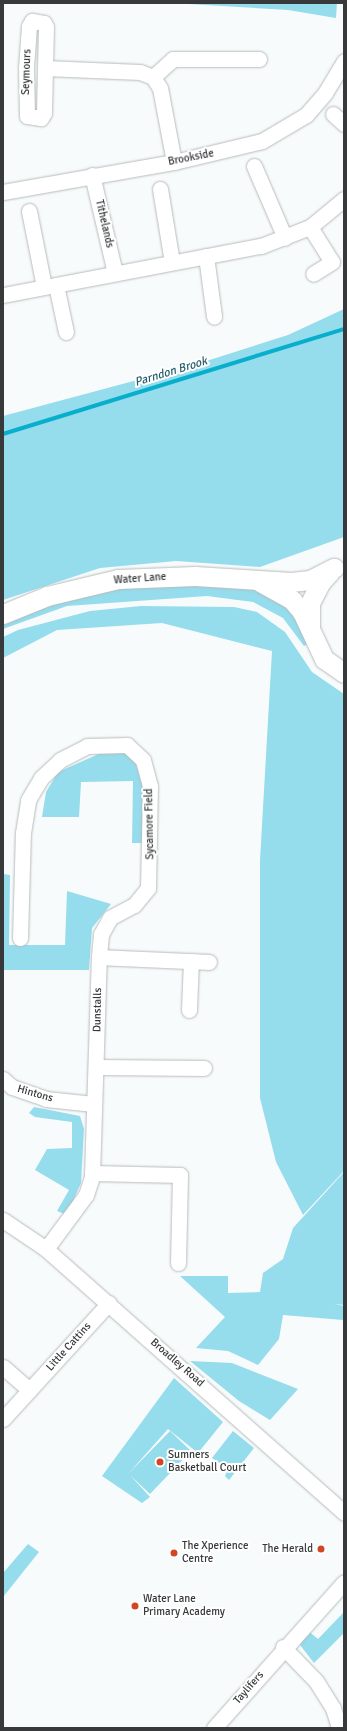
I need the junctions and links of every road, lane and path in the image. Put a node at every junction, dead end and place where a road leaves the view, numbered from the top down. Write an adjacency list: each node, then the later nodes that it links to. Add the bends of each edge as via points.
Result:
1 (259, 59): 4 (street, via 173,59)
2 (344, 61): 5 (street, Brookside, via 325,94 284,131 238,148)
3 (45, 68): 3 (street, Seymours, via 46,27 44,23 32,21 29,26 26,68 27,116 40,118 44,113); 4 (street, Seymours, via 140,72)
4 (153, 78): 5 (street, via 160,88)
5 (174, 162): 7 (street, Brookside)
6 (254, 166): 13 (street)
7 (92, 175): 9 (street, Brookside); 16 (street, Tithelands)
8 (160, 189): 15 (street)
9 (3, 192)
10 (344, 199): 12 (street)
11 (29, 211): 18 (street)
12 (310, 227): 13 (street); 17 (street, via 332,262)
13 (285, 238): 14 (street)
14 (206, 256): 15 (street); 20 (street)
15 (172, 262): 16 (street)
16 (115, 273): 18 (street)
17 (313, 274)
18 (50, 286): 19 (street); 21 (street)
19 (3, 296)
20 (214, 316)
21 (66, 332)
22 (339, 565): 23 (main road, Water Lane, via 310,580); 25 (main road, via 320,583 310,604)
23 (257, 580): 24 (main road, Water Lane, via 195,576 118,579 47,596); 25 (main road, Water Lane, via 292,600 302,612)
24 (3, 614)
25 (310, 632): 26 (main road, Water Lane, via 324,659)
26 (344, 673)
27 (20, 938): 28 (street, Sycamore Field, via 23,833 28,800 40,778 60,760 87,746 127,745 143,760 150,786 148,888 134,905 110,918 101,934)
28 (99, 957): 29 (street); 32 (street, Dunstalls)
29 (191, 961): 30 (street); 31 (street)
30 (209, 962)
31 (189, 1010)
32 (97, 1068): 33 (street); 35 (street, Dunstalls)
33 (204, 1068)
34 (3, 1079): 35 (street, Hintons, via 12,1087 46,1100)
35 (94, 1104): 36 (street, Dunstalls)
36 (92, 1173): 38 (street, Dunstalls, via 86,1195); 39 (street, via 180,1175)
37 (3, 1220): 38 (street, Broadley Road)
38 (46, 1249): 40 (street, Broadley Road)
39 (178, 1263)
40 (109, 1303): 42 (street, Little Cattins); 44 (street, Broadley Road)
41 (3, 1367): 42 (street)
42 (29, 1390): 43 (street, Little Cattins)
43 (3, 1419)
44 (344, 1513)
45 (344, 1582): 46 (street, Taylifers)
46 (283, 1647): 47 (street, Taylifers); 48 (street, via 316,1681 333,1708)
47 (214, 1728)
48 (339, 1728)

